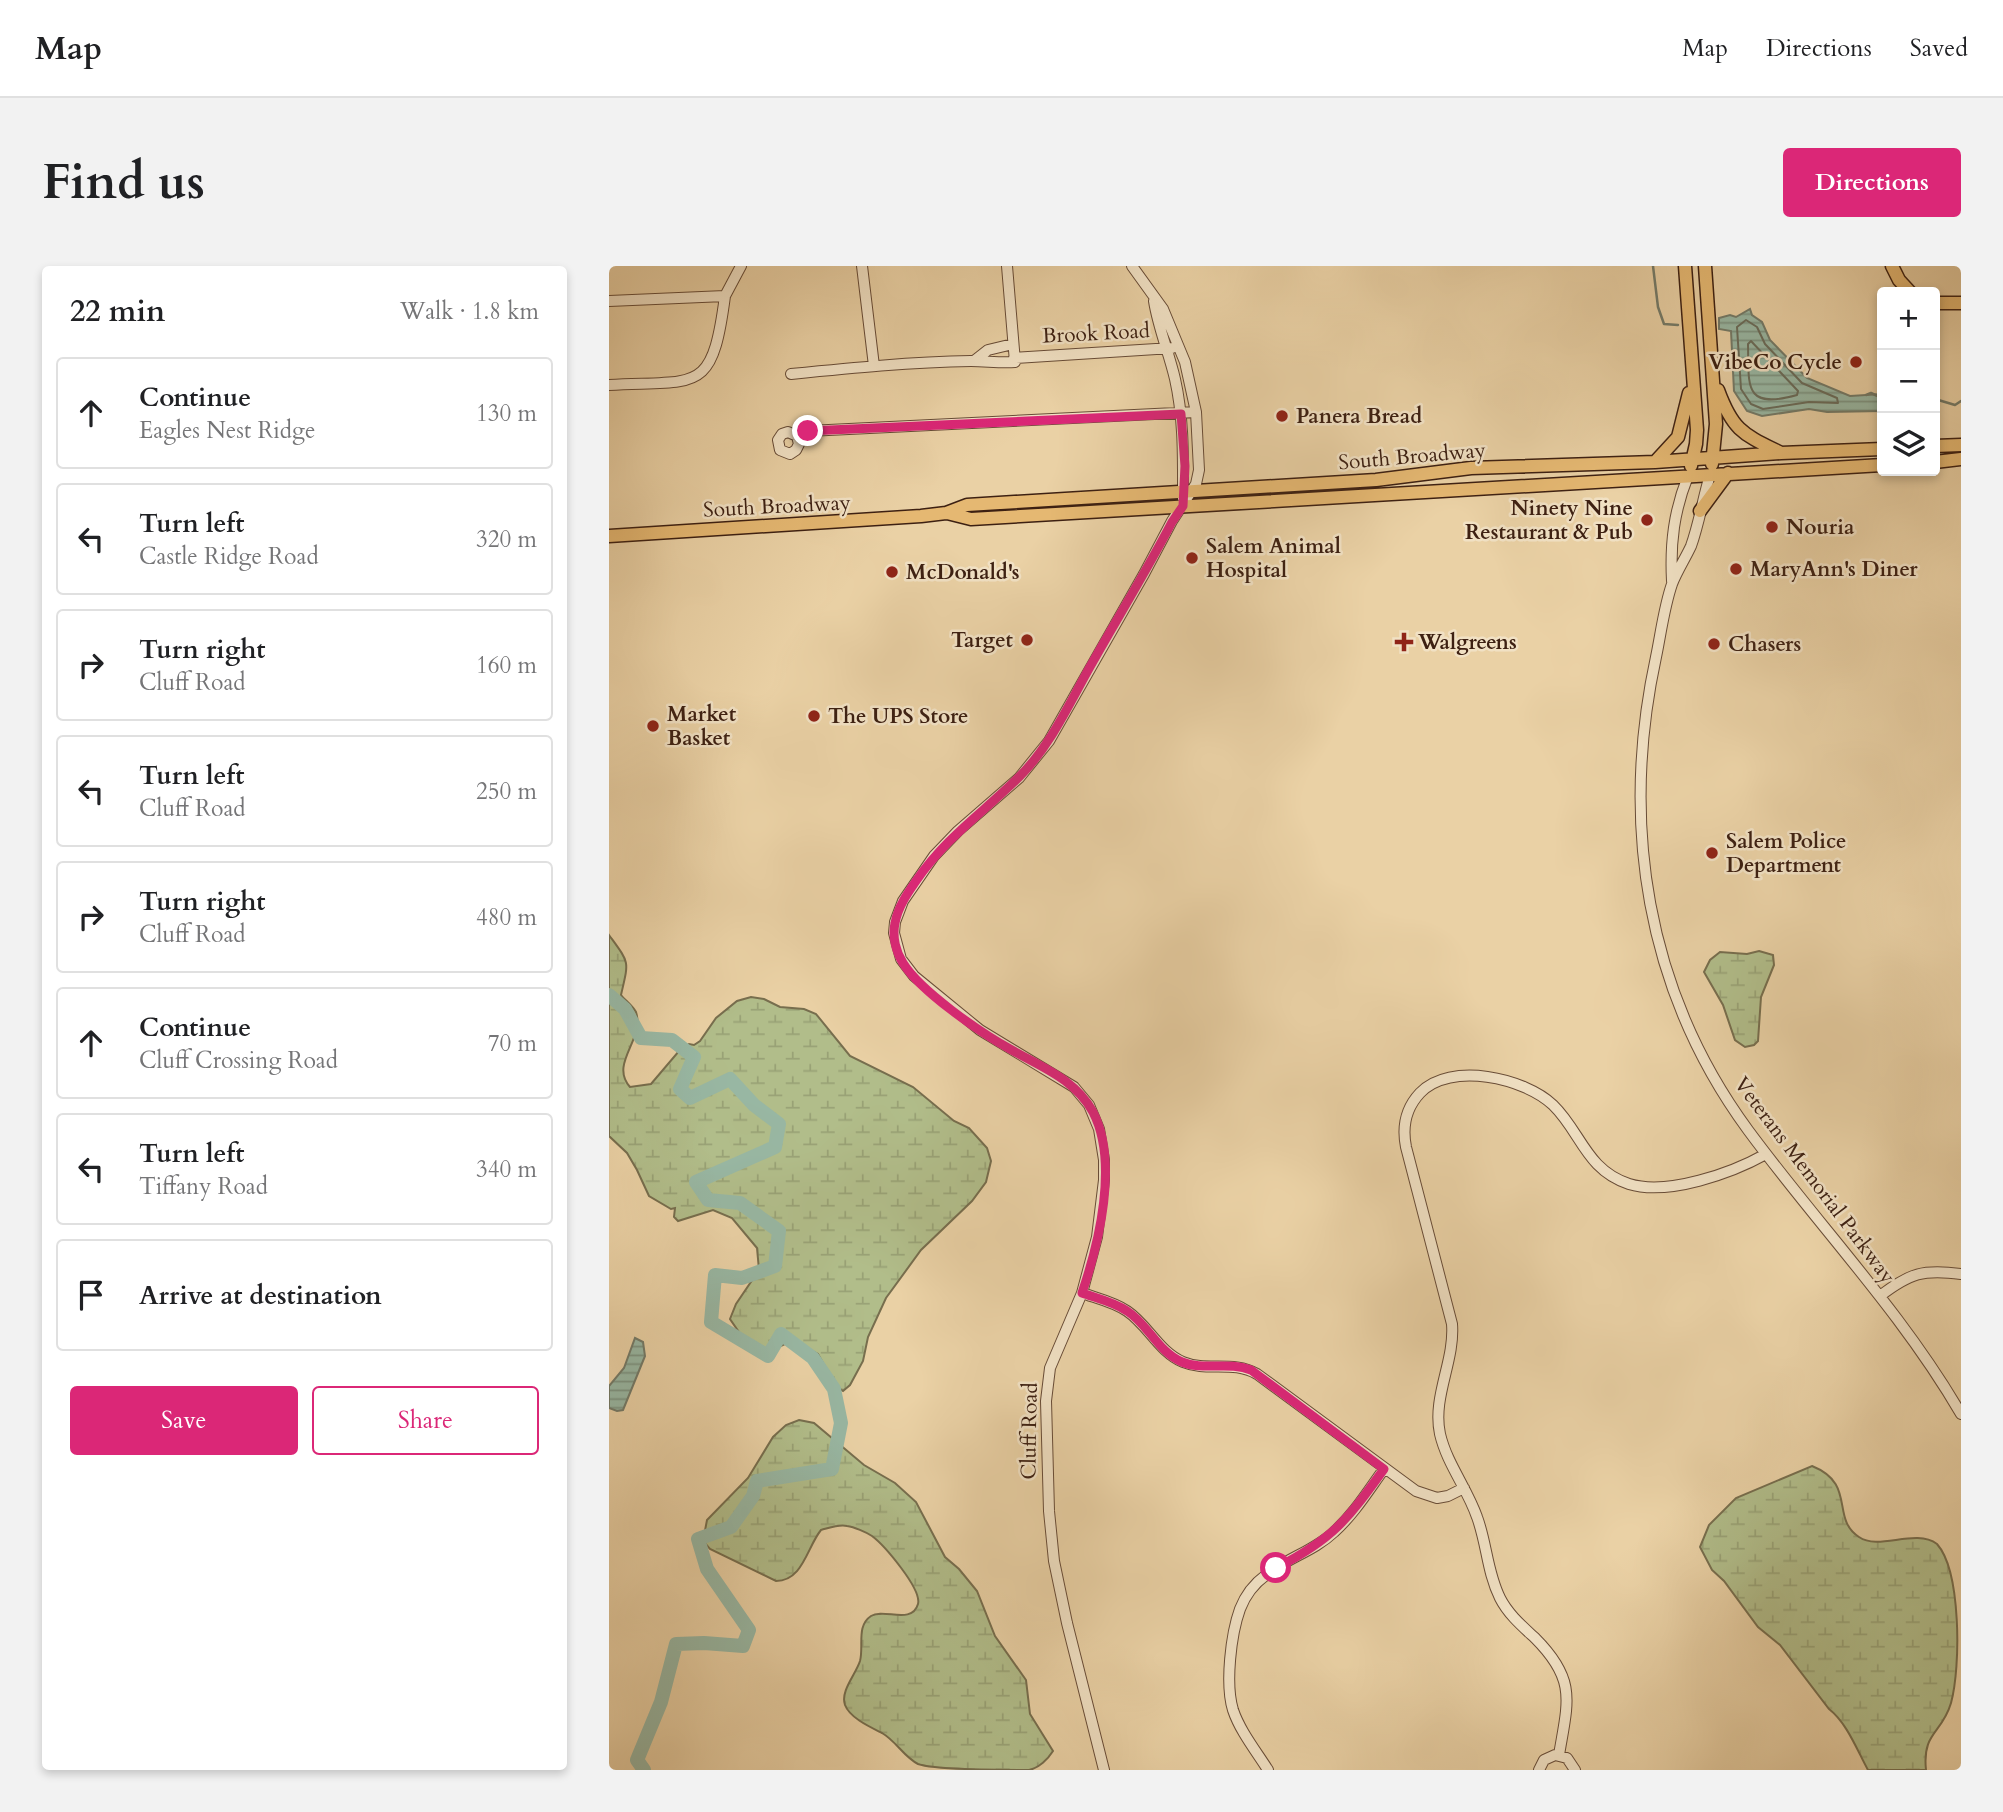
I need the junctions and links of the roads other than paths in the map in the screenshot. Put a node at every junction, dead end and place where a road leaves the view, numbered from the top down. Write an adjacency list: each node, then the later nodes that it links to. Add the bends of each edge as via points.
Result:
1 (741, 266): 9 (street)
2 (862, 266): 21 (street)
3 (1007, 266): 16 (street)
4 (1132, 266): 12 (street)
5 (1685, 266): 22 (main road)
6 (1705, 266): 24 (main road)
7 (1892, 266): 8 (main road)
8 (1905, 287)
9 (725, 296): 13 (street); 25 (street, via 716,350 701,374 683,381)
10 (1961, 296): 11 (main road)
11 (1940, 297)
12 (1154, 300): 17 (street, via 1163,309); 18 (street)
13 (609, 301)
14 (1940, 303): 15 (main road)
15 (1961, 303)
16 (1013, 344): 19 (street); 20 (street, via 988,350)
17 (1179, 347): 18 (street, Brook Road); 26 (street)
18 (1166, 349): 19 (street, Brook Road); 27 (street)
19 (1014, 360): 20 (street, Brook Road)
20 (974, 361): 21 (street, Brook Road)
21 (874, 366): 23 (street, Brook Road)
22 (1692, 371): 35 (main road, via 1697,430); 37 (main road, via 1678,437)
23 (791, 374)
24 (1713, 377): 32 (main road, via 1733,423); 33 (main road)
25 (609, 385)
26 (1196, 411): 27 (street); 42 (street, via 1199,470)
27 (1181, 414): 28 (street, via 808,431); 42 (street)
28 (797, 436)
29 (1961, 445): 30 (main road)
30 (1940, 446)
31 (1877, 449): 32 (main road, South Broadway)
32 (1781, 453): 33 (main road, South Broadway)
33 (1713, 459): 35 (main road, South Broadway); 40 (main road)
34 (1961, 459): 36 (main road)
35 (1693, 460): 37 (main road, South Broadway); 41 (main road)
36 (1940, 461)
37 (1655, 462): 42 (main road, South Broadway, via 1471,468 1375,480)
38 (1877, 465): 39 (main road, South Broadway)
39 (1728, 473): 40 (main road, South Broadway); 44 (main road)
40 (1710, 475): 41 (main road, South Broadway); 44 (street, Veterans Memorial Parkway)
41 (1688, 476): 43 (main road, South Broadway); 47 (street, Veterans Memorial Parkway, via 1670,546)
42 (1189, 491): 43 (street, Cluff Road); 45 (main road, South Broadway, via 967,505)
43 (1183, 506): 45 (main road, South Broadway, via 971,519); 50 (street, Cluff Road, via 1049,741 1019,778 934,856 903,901 895,922 898,953 914,976 980,1030 1064,1079 1082,1095 1094,1115 1104,1153 1103,1200)
44 (1700, 511): 47 (street, Veterans Memorial Parkway, via 1691,545)
45 (946, 513): 46 (main road, South Broadway)
46 (609, 536)
47 (1672, 585): 48 (street, Veterans Memorial Parkway, via 1644,722 1640,765 1640,834 1650,904 1658,944 1694,1040 1725,1096)
48 (1766, 1154): 51 (street, Veterans Memorial Parkway); 54 (street, via 1735,1169 1682,1184 1640,1186 1617,1179 1597,1165 1557,1110 1526,1088 1459,1075 1434,1082 1419,1095 1403,1130 1451,1316 1452,1341 1439,1421 1446,1451)
49 (1961, 1274): 51 (street, via 1921,1272)
50 (1082, 1293): 53 (street, via 1128,1311 1182,1362 1251,1370); 56 (street, Cluff Road, via 1054,1354 1047,1382 1049,1511 1060,1592)
51 (1880, 1296): 52 (street, Veterans Memorial Parkway)
52 (1961, 1414)
53 (1384, 1469): 54 (street, via 1426,1496 1442,1497); 57 (street, via 1333,1533 1266,1575 1240,1610 1230,1695 1237,1720)
54 (1464, 1488): 55 (street, via 1480,1525 1500,1598 1551,1656 1565,1680 1566,1712)
55 (1559, 1755): 58 (street, via 1548,1758); 59 (street)
56 (1104, 1770)
57 (1268, 1770)
58 (1539, 1770)
59 (1575, 1770)

